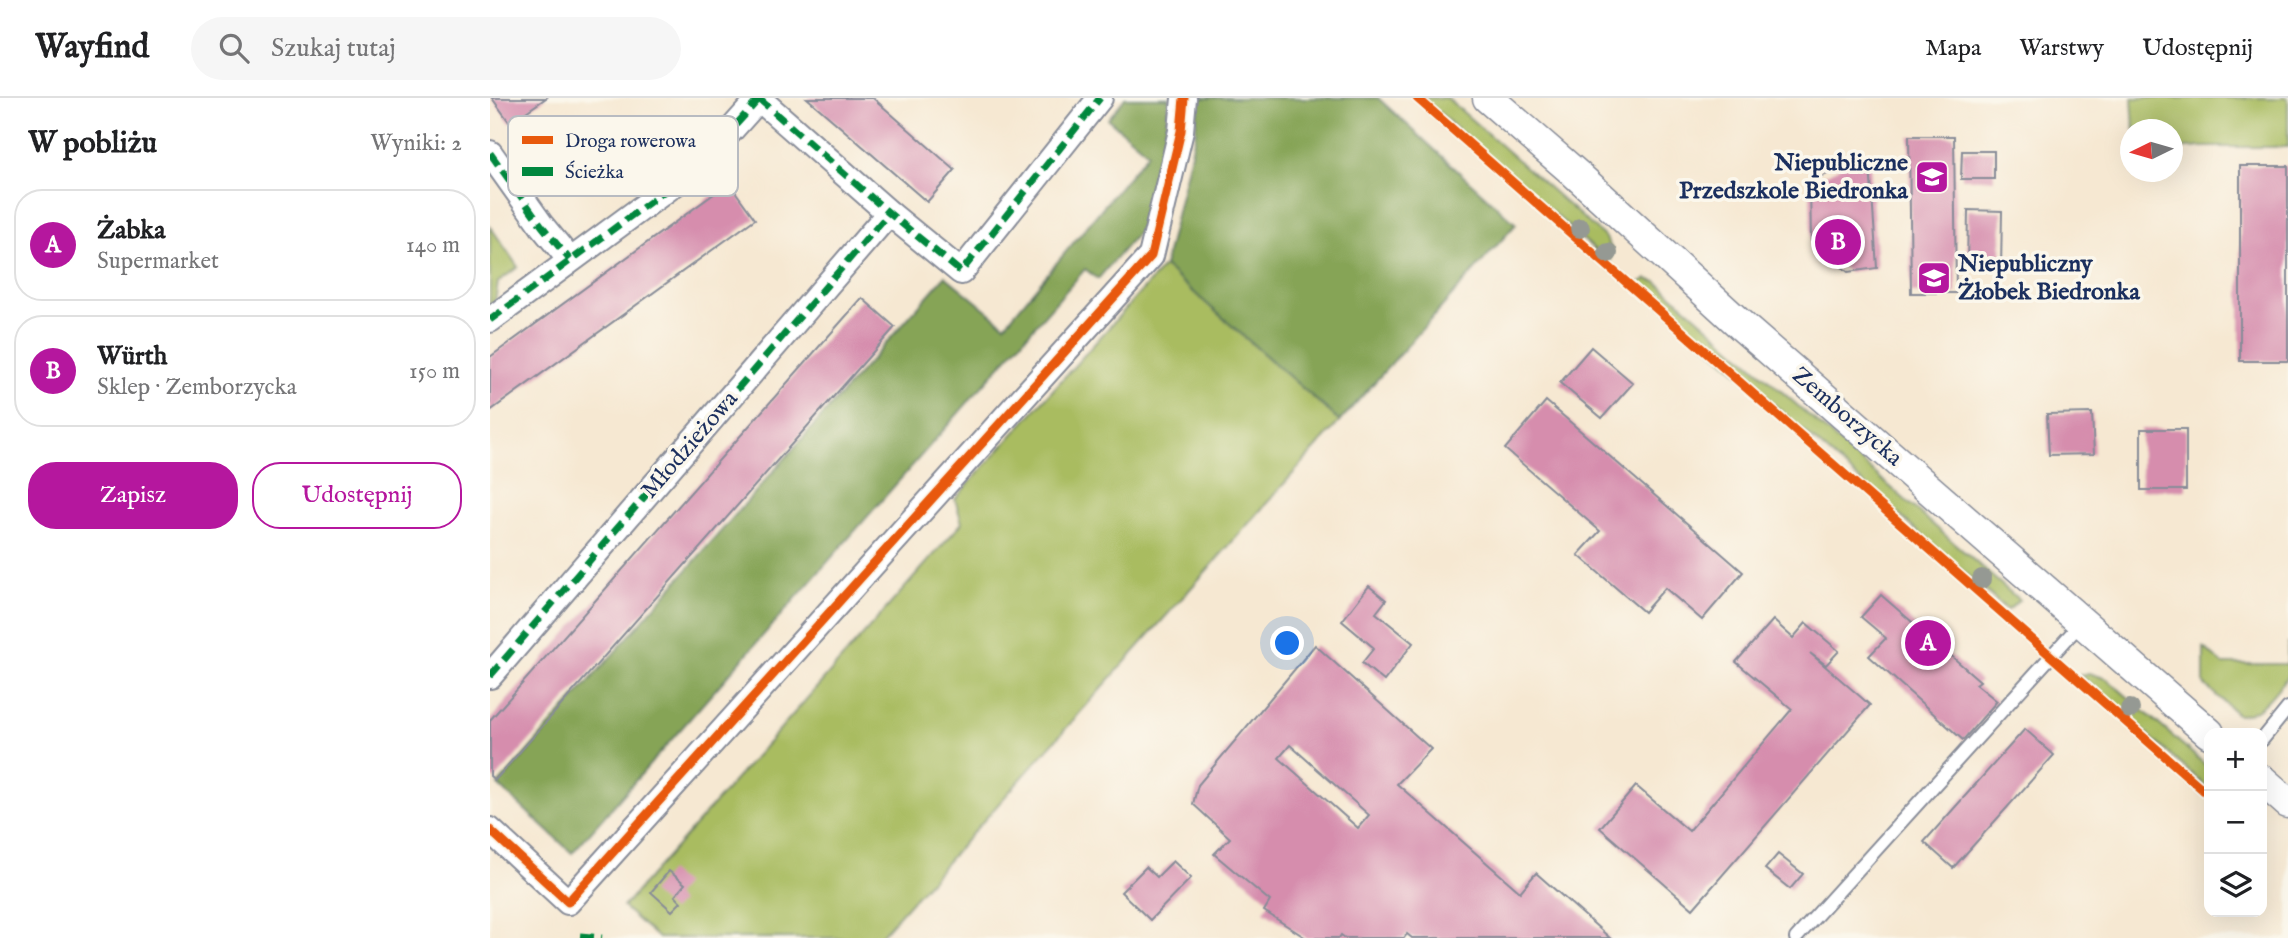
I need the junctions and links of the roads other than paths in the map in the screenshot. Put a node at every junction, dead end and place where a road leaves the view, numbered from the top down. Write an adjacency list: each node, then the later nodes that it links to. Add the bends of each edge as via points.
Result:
1 (759, 98): 5 (street); 10 (street)
2 (1100, 98): 10 (street, via 961,272)
3 (1184, 98): 20 (street, via 1181,131 1150,256 568,902)
4 (1488, 98): 13 (street, Zemborzycka)
5 (738, 122)
6 (490, 153): 7 (street)
7 (508, 178)
8 (521, 196): 11 (street)
9 (658, 196): 11 (street)
10 (890, 214): 14 (street, Młodzieżowa)
11 (570, 260): 12 (street)
12 (490, 320)
13 (2082, 621): 16 (street, Zemborzycka); 21 (lane)
14 (490, 676)
15 (2288, 709): 17 (lane)
16 (2204, 729)
17 (2267, 734)
18 (2267, 784): 19 (street)
19 (2288, 803)
20 (490, 830)
21 (1796, 938)

